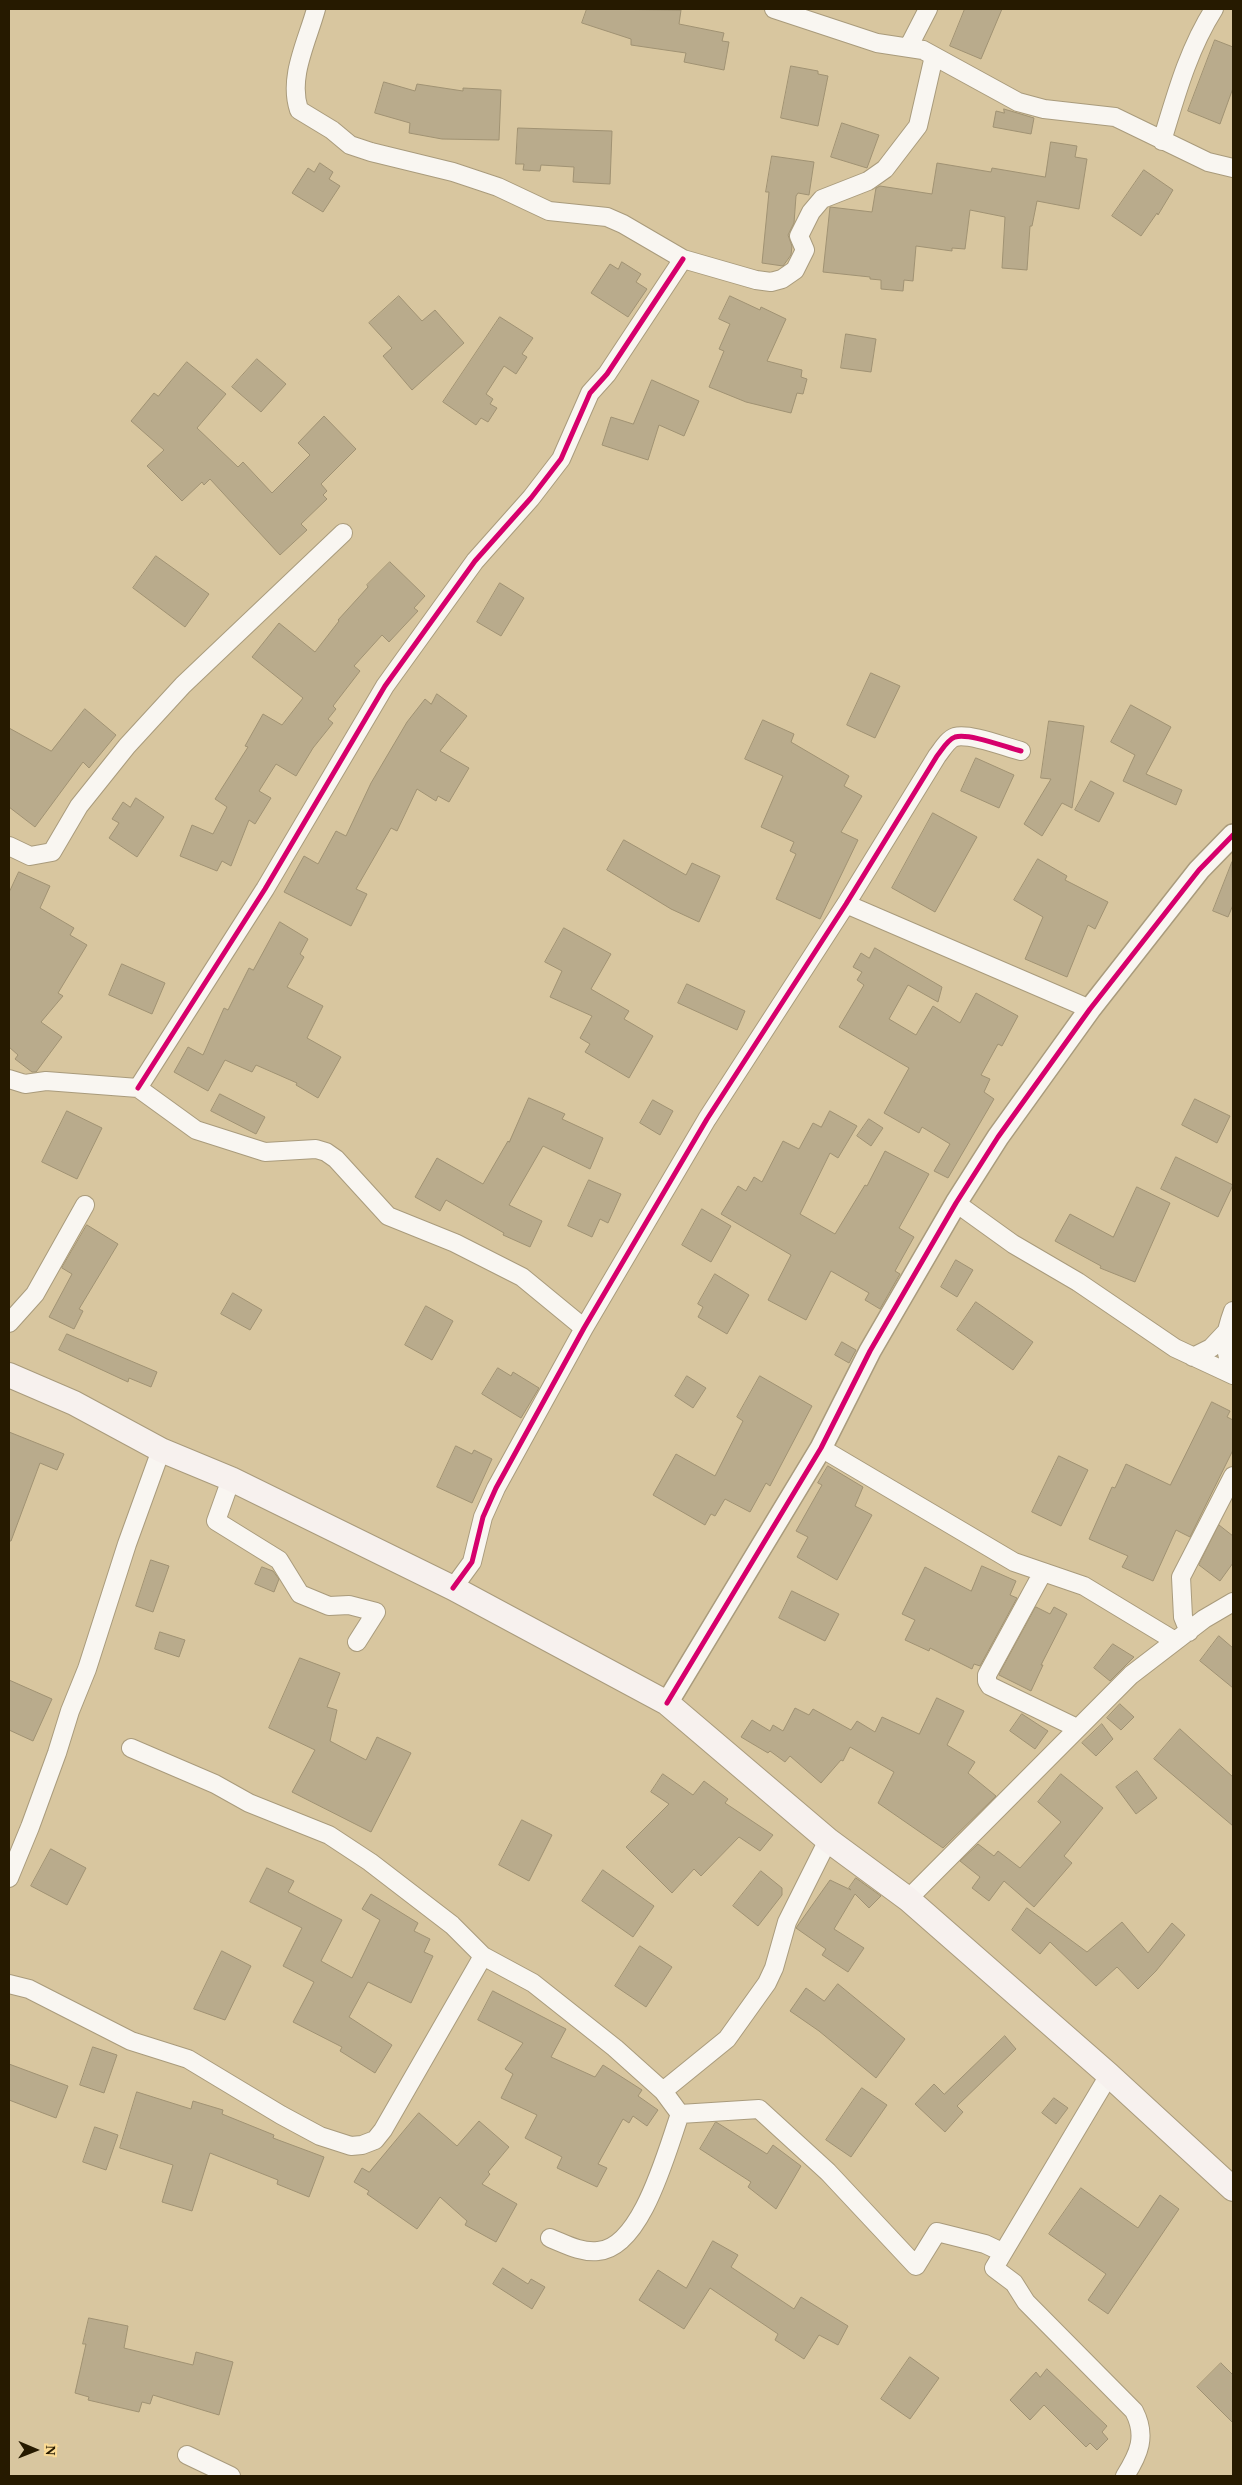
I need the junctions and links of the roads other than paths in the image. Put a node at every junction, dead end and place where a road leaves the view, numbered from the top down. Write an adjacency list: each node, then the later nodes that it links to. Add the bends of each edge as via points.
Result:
1 (316, 9): 9 (street, via 295,82 295,96 300,110 350,145 453,172 498,187 549,211 607,217)
2 (774, 9): 5 (street, via 877,43)
3 (928, 9): 5 (street)
4 (1214, 9): 7 (street, via 1197,36 1185,66)
5 (909, 46): 6 (street)
6 (934, 56): 7 (street, via 1018,102 1044,109 1115,117); 9 (street, via 918,126 885,169 868,181 822,199 799,236 805,250 795,270 771,282)
7 (1162, 141): 8 (street, via 1208,162)
8 (1233, 168)
9 (683, 259): 17 (street, via 607,374 590,393 561,459 476,561 385,686 265,889)
10 (343, 533): 13 (street, via 183,685 79,806 52,852 30,856)
11 (1021, 751): 14 (street, via 965,737 955,737 947,742 911,795)
12 (1233, 835): 15 (street, via 1199,870)
13 (9, 846)
14 (846, 904): 15 (street); 22 (street, via 707,1119)
15 (1090, 1008): 18 (street, via 998,1137)
16 (9, 1079): 17 (street, via 25,1084 46,1081)
17 (138, 1088): 22 (street, via 196,1130 243,1146 265,1152 303,1148 326,1152 388,1216 455,1243 522,1277)
18 (956, 1203): 24 (street, via 1013,1244); 28 (street, via 870,1351)
19 (85, 1205): 21 (street, via 35,1294)
20 (1233, 1311): 23 (street)
21 (9, 1323)
22 (584, 1328): 33 (street, via 496,1488 483,1517 472,1562)
23 (1227, 1331): 24 (street, via 1211,1348); 25 (street, via 1226,1351)
24 (1193, 1357): 27 (street)
25 (1233, 1367)
26 (9, 1375): 29 (main road, via 74,1403)
27 (1233, 1375)
28 (821, 1448): 32 (street, via 1014,1562); 37 (street)
29 (161, 1450): 31 (main road); 41 (street, via 87,1669)
30 (1233, 1476): 35 (street, via 1181,1577)
31 (231, 1479): 33 (main road); 36 (street, via 216,1521 278,1560 300,1594 329,1606 350,1605 376,1612)
32 (1043, 1572): 35 (street, via 1084,1586); 38 (street, via 987,1675 987,1681 990,1686)
33 (454, 1588): 37 (main road)
34 (1233, 1602): 35 (street)
35 (1182, 1637): 38 (street, via 1131,1675)
36 (357, 1642)
37 (667, 1703): 40 (main road)
38 (1077, 1728): 42 (street)
39 (131, 1748): 43 (street, via 215,1784 249,1803 329,1835 452,1925)
40 (828, 1840): 42 (main road); 46 (street, via 787,1922 767,1983 727,2039)
41 (9, 1878)
42 (908, 1900): 45 (main road)
43 (483, 1956): 44 (street, via 383,2130 375,2140 352,2146 320,2136 188,2059 131,2041 29,1989); 46 (street, via 533,1983)
44 (9, 1984)
45 (1109, 2075): 48 (main road); 50 (street)
46 (663, 2091): 47 (street)
47 (680, 2114): 49 (street, via 650,2196 631,2231 618,2244 600,2252 583,2251); 50 (street, via 758,2109 828,2172 916,2266 937,2232 985,2244)
48 (1233, 2189)
49 (550, 2238)
50 (1002, 2252): 53 (street, via 994,2268 1014,2283 1026,2302 1134,2411 1142,2432 1141,2445)
51 (187, 2455): 52 (street)
52 (231, 2476)
53 (1126, 2476)

